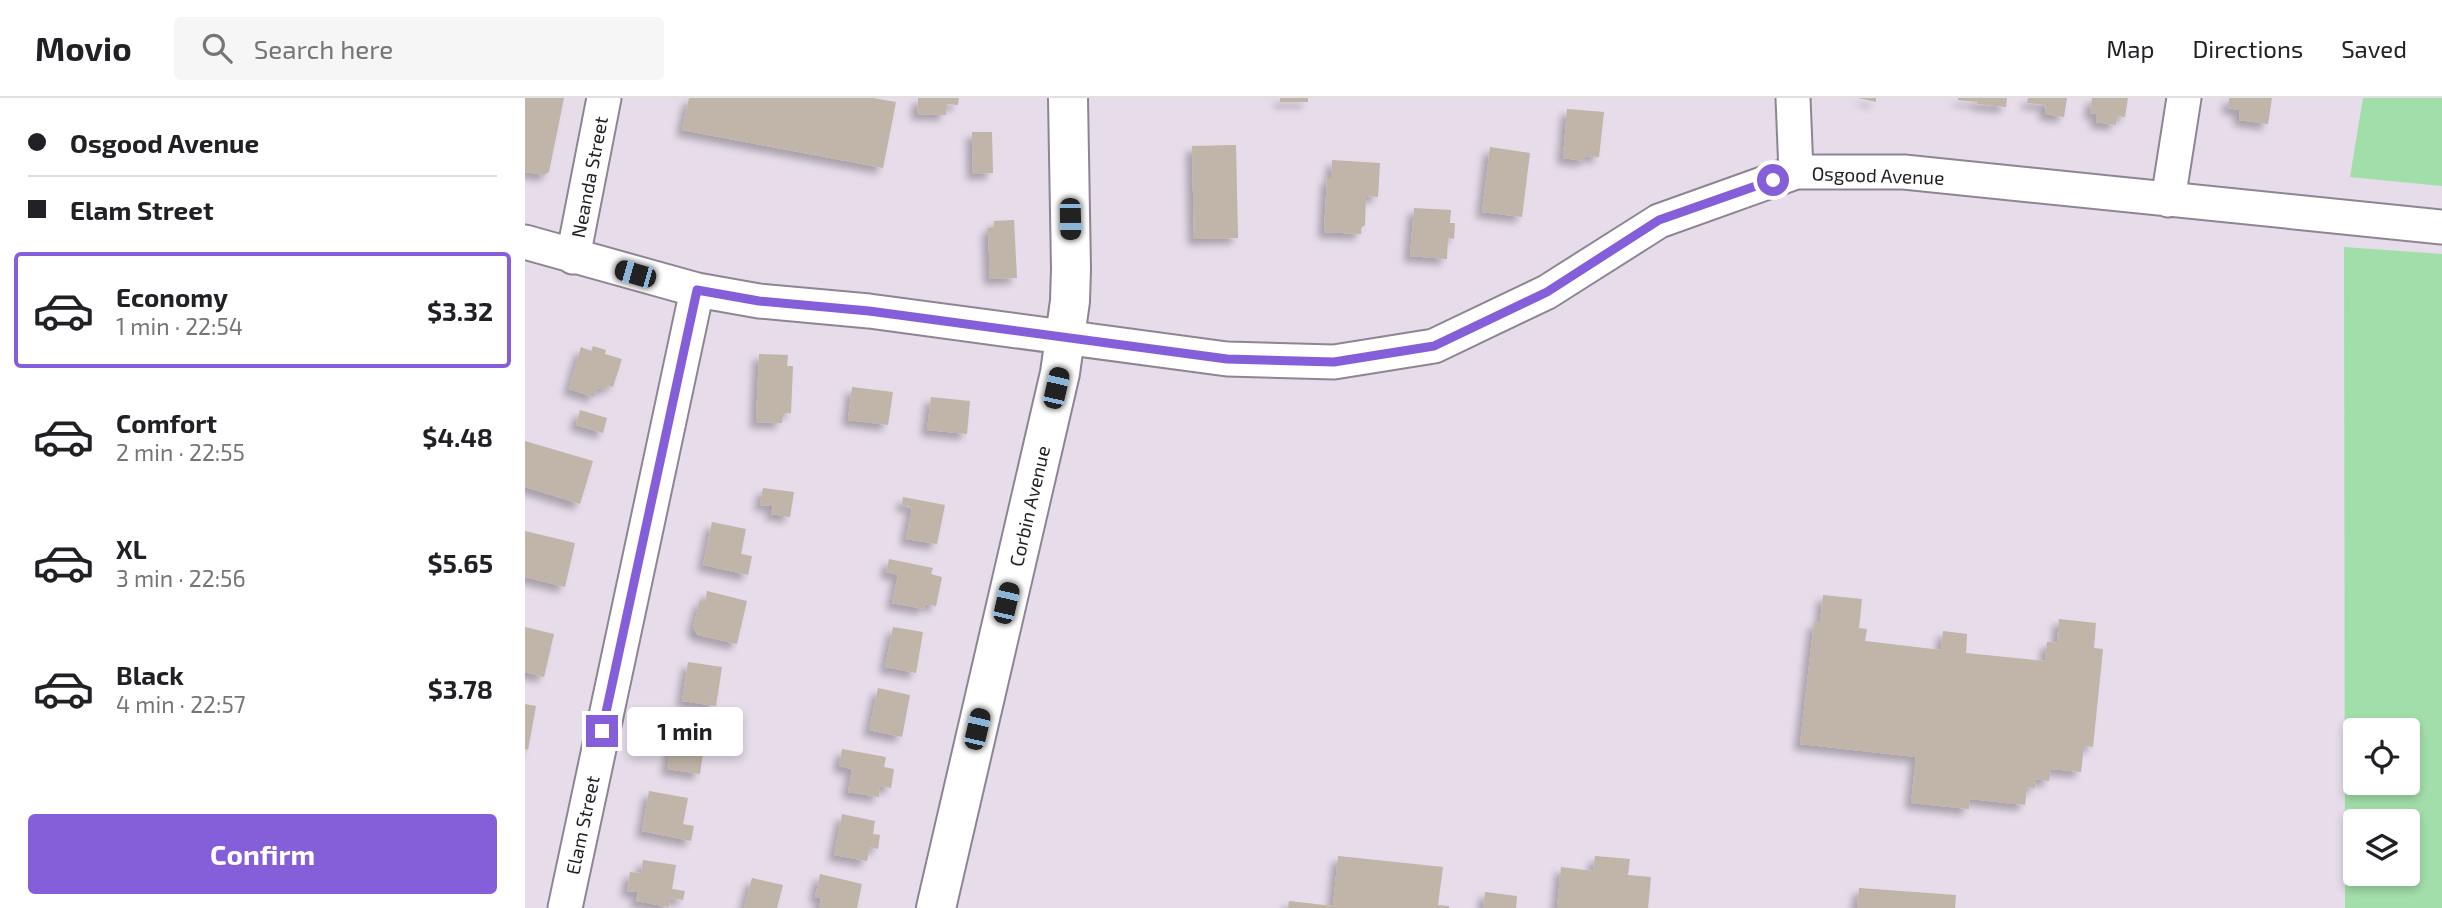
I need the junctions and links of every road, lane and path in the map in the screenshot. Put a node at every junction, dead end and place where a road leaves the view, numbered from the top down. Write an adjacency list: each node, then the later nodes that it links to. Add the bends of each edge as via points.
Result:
1 (604, 98): 9 (street, Neanda Street)
2 (1068, 98): 11 (main road, Corbin Avenue, via 1071,269)
3 (1793, 98): 5 (street)
4 (2184, 98): 6 (street)
5 (1796, 173): 6 (street, Osgood Avenue, via 1904,172); 11 (street, Osgood Avenue, via 1659,220 1547,292 1434,346 1334,362 1227,359)
6 (2168, 200): 7 (street, Osgood Avenue)
7 (2442, 227)
8 (525, 242): 9 (street, Osgood Avenue)
9 (573, 257): 10 (street, Osgood Avenue)
10 (697, 290): 11 (street, Osgood Avenue); 12 (street, Elam Street)
11 (1065, 338): 13 (main road, Corbin Avenue)
12 (565, 908)
13 (936, 908)

